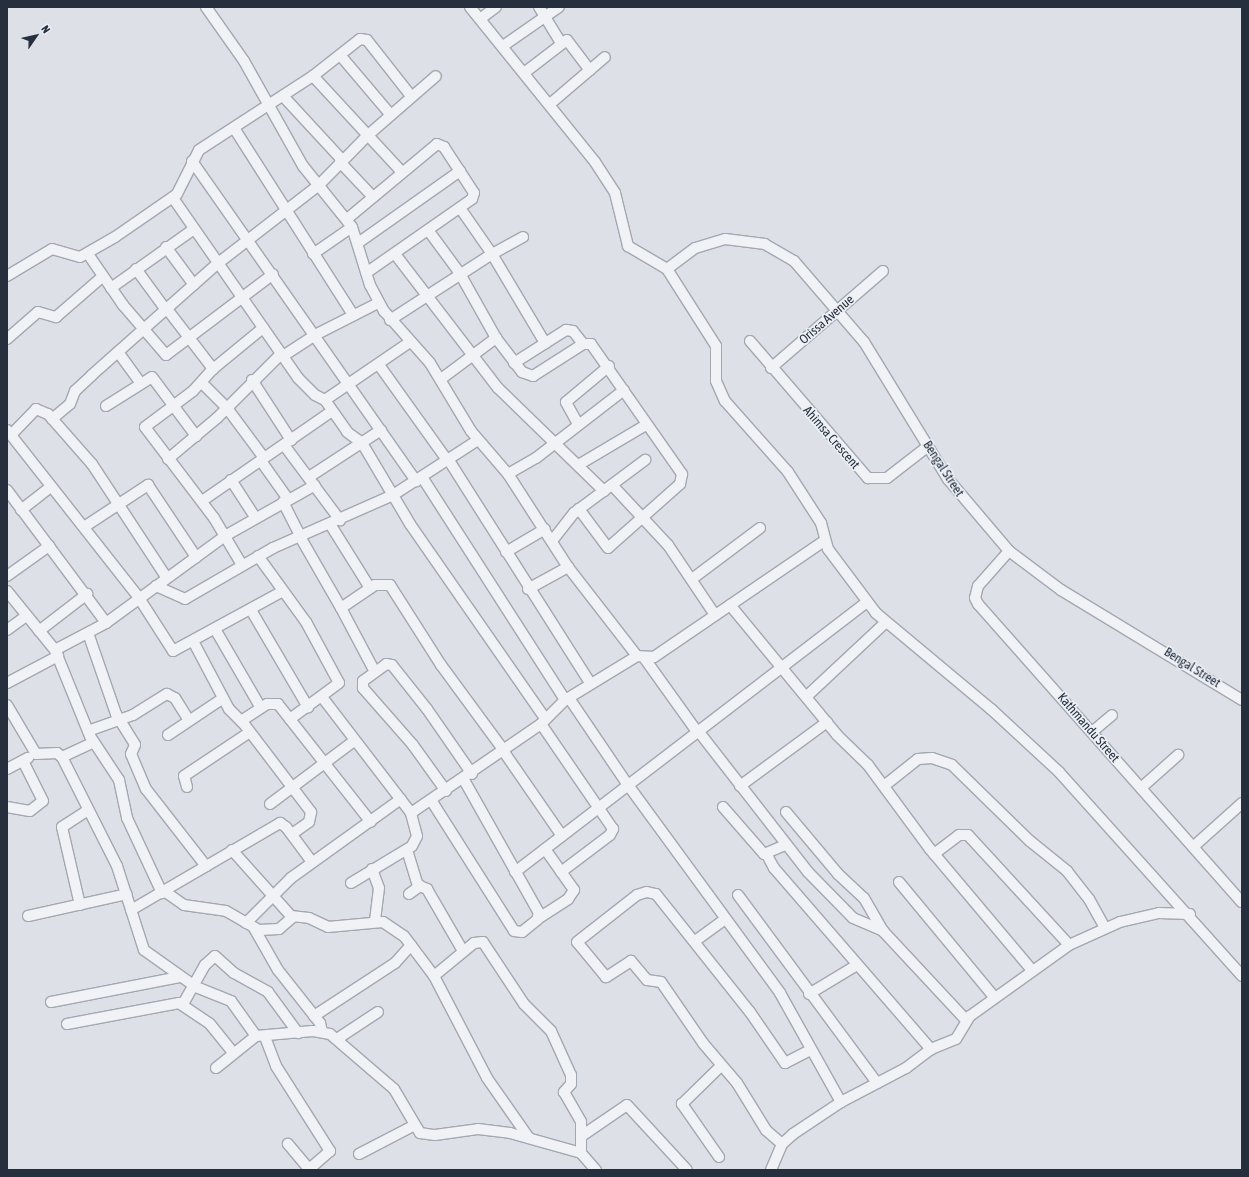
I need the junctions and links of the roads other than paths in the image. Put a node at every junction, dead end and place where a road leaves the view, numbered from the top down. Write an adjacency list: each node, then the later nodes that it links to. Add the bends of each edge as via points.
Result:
1 (206, 7): 19 (street, via 244,60)
2 (470, 7): 7 (street)
3 (496, 7): 7 (street)
4 (539, 7): 6 (street)
5 (559, 7): 6 (street)
6 (545, 17): 8 (street); 9 (street)
7 (480, 19): 9 (street)
8 (561, 43): 12 (street, via 571,40); 13 (street)
9 (503, 46): 13 (street)
10 (340, 55): 14 (street); 17 (street, via 360,39 367,40); 20 (street)
11 (605, 57): 12 (street)
12 (590, 70): 18 (street)
13 (524, 73): 18 (street)
14 (313, 76): 16 (street); 22 (street)
15 (436, 76): 17 (street)
16 (283, 96): 19 (street); 24 (street)
17 (411, 96): 20 (street)
18 (550, 104): 45 (street, via 613,189 628,246)
19 (267, 105): 21 (street); 27 (street, via 295,153)
20 (390, 114): 22 (street)
21 (234, 128): 23 (street, via 205,145); 31 (street)
22 (367, 136): 24 (street); 26 (street)
23 (192, 161): 29 (street, via 185,185); 36 (street)
24 (341, 161): 27 (street); 28 (street)
25 (460, 171): 26 (street, via 444,147 437,144); 30 (street, via 475,195); 37 (street)
26 (402, 172): 28 (street)
27 (319, 185): 31 (street); 32 (street)
28 (373, 197): 32 (street)
29 (173, 198): 33 (street); 39 (street)
30 (460, 208): 34 (street); 42 (street)
31 (284, 212): 36 (street); 40 (street)
32 (350, 223): 37 (street); 40 (street)
33 (194, 229): 38 (street); 43 (street)
34 (428, 230): 41 (street); 47 (street)
35 (523, 237): 42 (street)
36 (248, 239): 43 (street); 49 (street)
37 (358, 243): 48 (street)
38 (166, 247): 44 (street); 52 (street)
39 (88, 254): 50 (street, via 76,256 52,249); 51 (street)
40 (314, 254): 59 (street)
41 (395, 254): 48 (street); 54 (street)
42 (492, 254): 47 (street); 69 (street)
43 (218, 264): 52 (street); 55 (street)
44 (136, 269): 53 (street); 57 (street)
45 (667, 269): 58 (street, Bengal Street, via 695,248 725,239 765,244 794,261); 128 (street, via 716,346 716,381 720,393 788,472 821,523)
46 (883, 271): 58 (street, Orissa Avenue)
47 (459, 272): 54 (street); 65 (street)
48 (366, 273): 56 (street)
49 (273, 274): 55 (street); 63 (street)
50 (7, 276)
51 (102, 277): 53 (street); 66 (street, via 56,317 38,312)
52 (194, 286): 57 (street)
53 (111, 288): 62 (street)
54 (425, 294): 60 (street); 73 (street)
55 (240, 296): 61 (street); 64 (street)
56 (378, 303): 59 (street); 60 (street)
57 (167, 309): 62 (street); 64 (street)
58 (839, 310): 77 (street, Orissa Avenue); 100 (street, Bengal Street, via 875,359)
59 (353, 315): 63 (street)
60 (390, 320): 68 (street)
61 (263, 328): 72 (street); 78 (street)
62 (144, 331): 64 (street, via 166,355); 71 (street)
63 (315, 335): 72 (street); 83 (street)
64 (188, 336): 78 (street)
65 (496, 338): 73 (street); 74 (street)
66 (7, 339)
67 (750, 341): 77 (street, Ahimsa Crescent)
68 (410, 342): 75 (street); 79 (street)
69 (545, 342): 70 (street, via 568,329); 74 (street)
70 (583, 344): 74 (street, via 533,376 522,372); 76 (street, via 591,344)
71 (118, 352): 81 (street); 90 (street, via 77,388 72,402)
72 (282, 355): 80 (street); 85 (street, via 304,386)
73 (471, 357): 79 (street); 98 (street)
74 (514, 362)
75 (379, 365): 83 (street); 103 (street)
76 (609, 366): 84 (street); 91 (street, via 566,402)
77 (771, 368): 100 (street, Ahimsa Crescent, via 868,478 887,478)
78 (213, 369): 82 (street)
79 (441, 379): 96 (street)
80 (252, 380): 88 (street); 97 (street)
81 (140, 382): 86 (street); 87 (street, via 154,378)
82 (202, 383): 87 (street); 88 (street)
83 (350, 384): 85 (street); 93 (street)
84 (624, 390): 91 (street); 92 (street)
85 (325, 400): 89 (street)
86 (106, 406)
87 (175, 406): 95 (street); 101 (street, via 145,427)
88 (227, 408): 95 (street); 102 (street)
89 (332, 411): 97 (street); 99 (street, via 347,432)
90 (52, 419): 94 (street, via 38,408); 116 (street, via 92,464)
91 (578, 424): 98 (street)
92 (646, 425): 105 (street); 120 (street, via 683,477)
93 (381, 430): 99 (street); 107 (street)
94 (9, 433): 110 (street)
95 (196, 436): 101 (street)
96 (478, 440): 103 (street); 106 (street)
97 (287, 442): 102 (street); 109 (street)
98 (556, 442): 105 (street); 106 (street)
99 (362, 443): 109 (street); 113 (street)
100 (927, 447): 130 (street, Bengal Street, via 961,498)
101 (168, 458): 115 (street)
102 (262, 459): 108 (street); 114 (street)
103 (448, 459): 107 (street); 131 (street)
104 (645, 460): 111 (street)
105 (580, 464): 111 (street)
106 (508, 474): 124 (street)
107 (419, 479): 113 (street); 168 (street)
108 (231, 480): 115 (street); 119 (street)
109 (312, 481): 114 (street); 121 (street)
110 (50, 487): 118 (street); 122 (street)
111 (608, 488): 117 (street); 120 (street)
112 (8, 492): 118 (street)
113 (393, 495): 121 (street); 178 (street)
114 (286, 500): 119 (street); 125 (street)
115 (202, 501): 126 (street)
116 (116, 505): 122 (street); 133 (street, via 143,486 150,486); 137 (street)
117 (579, 509): 120 (street, via 608,548); 127 (street)
118 (21, 510): 129 (street)
119 (255, 517): 126 (street)
120 (644, 518): 138 (street)
121 (335, 522): 125 (street); 140 (street)
122 (84, 527): 145 (street)
123 (760, 528): 138 (street)
124 (545, 529): 127 (street); 131 (street)
125 (300, 535): 132 (street); 148 (street)
126 (225, 536): 133 (street); 134 (street)
127 (552, 541): 135 (street)
128 (824, 541): 146 (street); 147 (street)
129 (49, 546): 136 (street); 144 (street)
130 (1009, 551): 169 (street, Bengal Street, via 1061,590); 183 (street, Kathmandu Street, via 978,586 975,598)
131 (506, 552): 141 (street)
132 (258, 556): 134 (street); 143 (street)
133 (196, 557): 137 (street)
134 (242, 565): 139 (street, via 185,600)
135 (568, 567): 141 (street); 160 (street)
136 (7, 576)
137 (167, 578): 139 (street)
138 (692, 579): 150 (street)
139 (156, 586): 145 (street)
140 (370, 588): 148 (street); 187 (street, via 381,582 390,585 441,665)
141 (528, 589): 164 (street)
142 (7, 591): 151 (street)
143 (281, 592): 149 (street); 166 (street, via 306,622 339,684)
144 (87, 594): 152 (street); 156 (street)
145 (139, 598): 152 (street); 158 (street, via 173,651)
146 (867, 602): 153 (street); 161 (street)
147 (730, 605): 150 (street); 161 (street)
148 (341, 608): 162 (street)
149 (251, 610): 154 (street); 171 (street)
150 (715, 614): 160 (street, via 654,657)
151 (25, 617): 155 (street); 156 (street)
152 (106, 622): 157 (street)
153 (885, 623): 165 (street); 238 (street, via 1029,743)
154 (215, 629): 158 (street); 172 (street)
155 (7, 630)
156 (39, 631): 159 (street)
157 (88, 633): 159 (street); 175 (street)
158 (193, 641): 167 (street)
159 (57, 653): 163 (street); 180 (street)
160 (641, 657): 164 (street); 182 (street)
161 (783, 667): 165 (street); 182 (street)
162 (375, 672): 194 (street, via 387,663 392,665); 201 (street, via 363,681 363,688 413,745)
163 (7, 683)
164 (590, 683): 168 (street)
165 (807, 696): 179 (street)
166 (322, 697): 171 (street); 185 (street)
167 (222, 699): 176 (street); 177 (street)
168 (567, 699): 178 (street); 195 (street)
169 (1242, 700)
170 (7, 705): 188 (street)
171 (308, 707): 174 (street)
172 (261, 708): 174 (street, via 278,704); 177 (street)
173 (1112, 715): 183 (street)
174 (290, 719): 192 (street)
175 (118, 720): 176 (street, via 170,694); 180 (street); 223 (street, via 135,745 131,754 146,789)
176 (189, 720): 184 (street)
177 (241, 720): 181 (street)
178 (543, 721): 187 (street); 208 (street)
179 (827, 722): 196 (street); 197 (street)
180 (88, 731): 186 (street)
181 (250, 732): 198 (street, via 184,776); 199 (street)
182 (698, 732): 195 (street); 196 (street)
183 (1092, 732): 200 (street, Kathmandu Street)
184 (168, 735)
185 (354, 741): 192 (street); 202 (street)
186 (94, 742): 190 (street); 230 (street, via 119,780 127,818)
187 (505, 752): 194 (street); 214 (street)
188 (36, 754): 190 (street, via 57,753); 191 (street)
189 (1178, 755): 200 (street)
190 (62, 757): 209 (street)
191 (23, 761): 193 (street); 206 (street, via 43,801 30,811)
192 (325, 764): 199 (street); 212 (street)
193 (7, 769)
194 (468, 777): 201 (street); 225 (street)
195 (628, 785): 208 (street); 242 (street)
196 (740, 786): 215 (street)
197 (884, 786): 220 (street); 245 (street, via 918,759 932,758 952,765 1030,841 1067,871 1089,898)
198 (187, 787)
199 (293, 787): 205 (street); 213 (street, via 312,815 309,822)
200 (1141, 788): 216 (street, Kathmandu Street)
201 (446, 792): 203 (street)
202 (401, 799): 211 (street); 212 (street)
203 (431, 800): 211 (street); 241 (street, via 516,933)
204 (1242, 803): 216 (street)
205 (270, 804)
206 (7, 807)
207 (724, 807): 221 (street)
208 (598, 808): 214 (street); 226 (street, via 612,826 612,834)
209 (87, 811): 231 (street, via 117,866); 236 (street, via 62,827)
210 (786, 812): 246 (street, via 838,874 864,898)
211 (412, 813): 219 (street, via 417,836)
212 (371, 822): 222 (street)
213 (292, 834): 218 (street, via 280,823); 222 (street)
214 (562, 836): 217 (street)
215 (785, 845): 221 (street); 246 (street, via 844,911 861,923)
216 (1193, 847): 235 (street, Kathmandu Street)
217 (545, 849): 225 (street); 226 (street)
218 (232, 850): 223 (street); 234 (street)
219 (407, 850): 224 (street); 229 (street)
220 (934, 854): 249 (street, via 959,835 968,835); 252 (street)
221 (767, 855): 251 (street)
222 (312, 862): 234 (street)
223 (206, 866): 230 (street)
224 (372, 870): 228 (street); 243 (street, via 379,888)
225 (515, 872): 241 (street)
226 (561, 872): 241 (street, via 574,892 568,900)
227 (899, 882): 258 (street)
228 (351, 883)
229 (418, 887): 232 (street); 250 (street, via 427,889)
230 (163, 892): 237 (street); 244 (street, via 184,905 217,909)
231 (127, 894): 236 (street); 237 (street)
232 (409, 894)
233 (738, 895): 257 (street)
234 (274, 896): 240 (street); 244 (street)
235 (1242, 902)
236 (80, 905): 239 (street)
237 (131, 910): 255 (street, via 144,950)
238 (1190, 914): 245 (street, via 1150,914); 254 (street)
239 (28, 916)
240 (293, 917): 243 (street, via 309,918 328,927); 244 (street, via 276,930)
241 (539, 918)
242 (724, 920): 247 (street); 270 (street, via 780,993)
243 (375, 921): 248 (street, via 388,924)
244 (250, 926): 262 (street, via 278,970)
245 (1104, 926): 249 (street)
246 (883, 931): 263 (street)
247 (695, 941): 270 (street, via 750,1012 785,1063); 272 (street, via 660,898 647,892 617,909 577,942 606,978 631,961 647,980 661,982)
248 (411, 945): 253 (street); 262 (street, via 395,963)
249 (1069, 945): 252 (street)
250 (463, 951): 253 (street); 277 (street, via 478,940 483,942 524,1004 549,1027 571,1075 571,1084 564,1092 582,1122)
251 (857, 965): 257 (street); 269 (street)
252 (1032, 970): 258 (street)
253 (434, 976): 278 (street, via 487,1078)
254 (1242, 976)
255 (180, 977): 256 (street); 259 (street)
256 (192, 984): 260 (street); 266 (street, via 211,957 216,957 234,973 268,992); 267 (street, via 231,1001)
257 (809, 994): 274 (street)
258 (994, 997): 263 (street)
259 (51, 1002)
260 (183, 1004): 264 (street, via 174,1003); 271 (street, via 210,1024)
261 (378, 1012): 268 (street)
262 (314, 1016): 265 (street)
263 (966, 1020): 269 (street, via 956,1039)
264 (67, 1024)
265 (322, 1032): 266 (street); 268 (street)
266 (298, 1033): 267 (street)
267 (261, 1036): 271 (street); 279 (street, via 276,1066 330,1151 309,1169)
268 (337, 1039): 276 (street, via 394,1089)
269 (931, 1049): 274 (street, via 906,1068)
270 (810, 1050): 275 (street)
271 (234, 1054): 273 (street)
272 (721, 1066): 280 (street, via 735,1080 766,1130); 283 (street, via 682,1104)
273 (216, 1068)
274 (877, 1083): 275 (street)
275 (841, 1102): 280 (street)
276 (413, 1126): 278 (street, via 427,1136 478,1129); 282 (street)
277 (583, 1135): 281 (street); 285 (street, via 627,1105)
278 (530, 1138): 281 (street)
279 (288, 1144)
280 (782, 1144): 286 (street)
281 (581, 1153): 284 (street)
282 (359, 1154)
283 (719, 1157)
284 (596, 1170)
285 (687, 1170)
286 (771, 1170)

